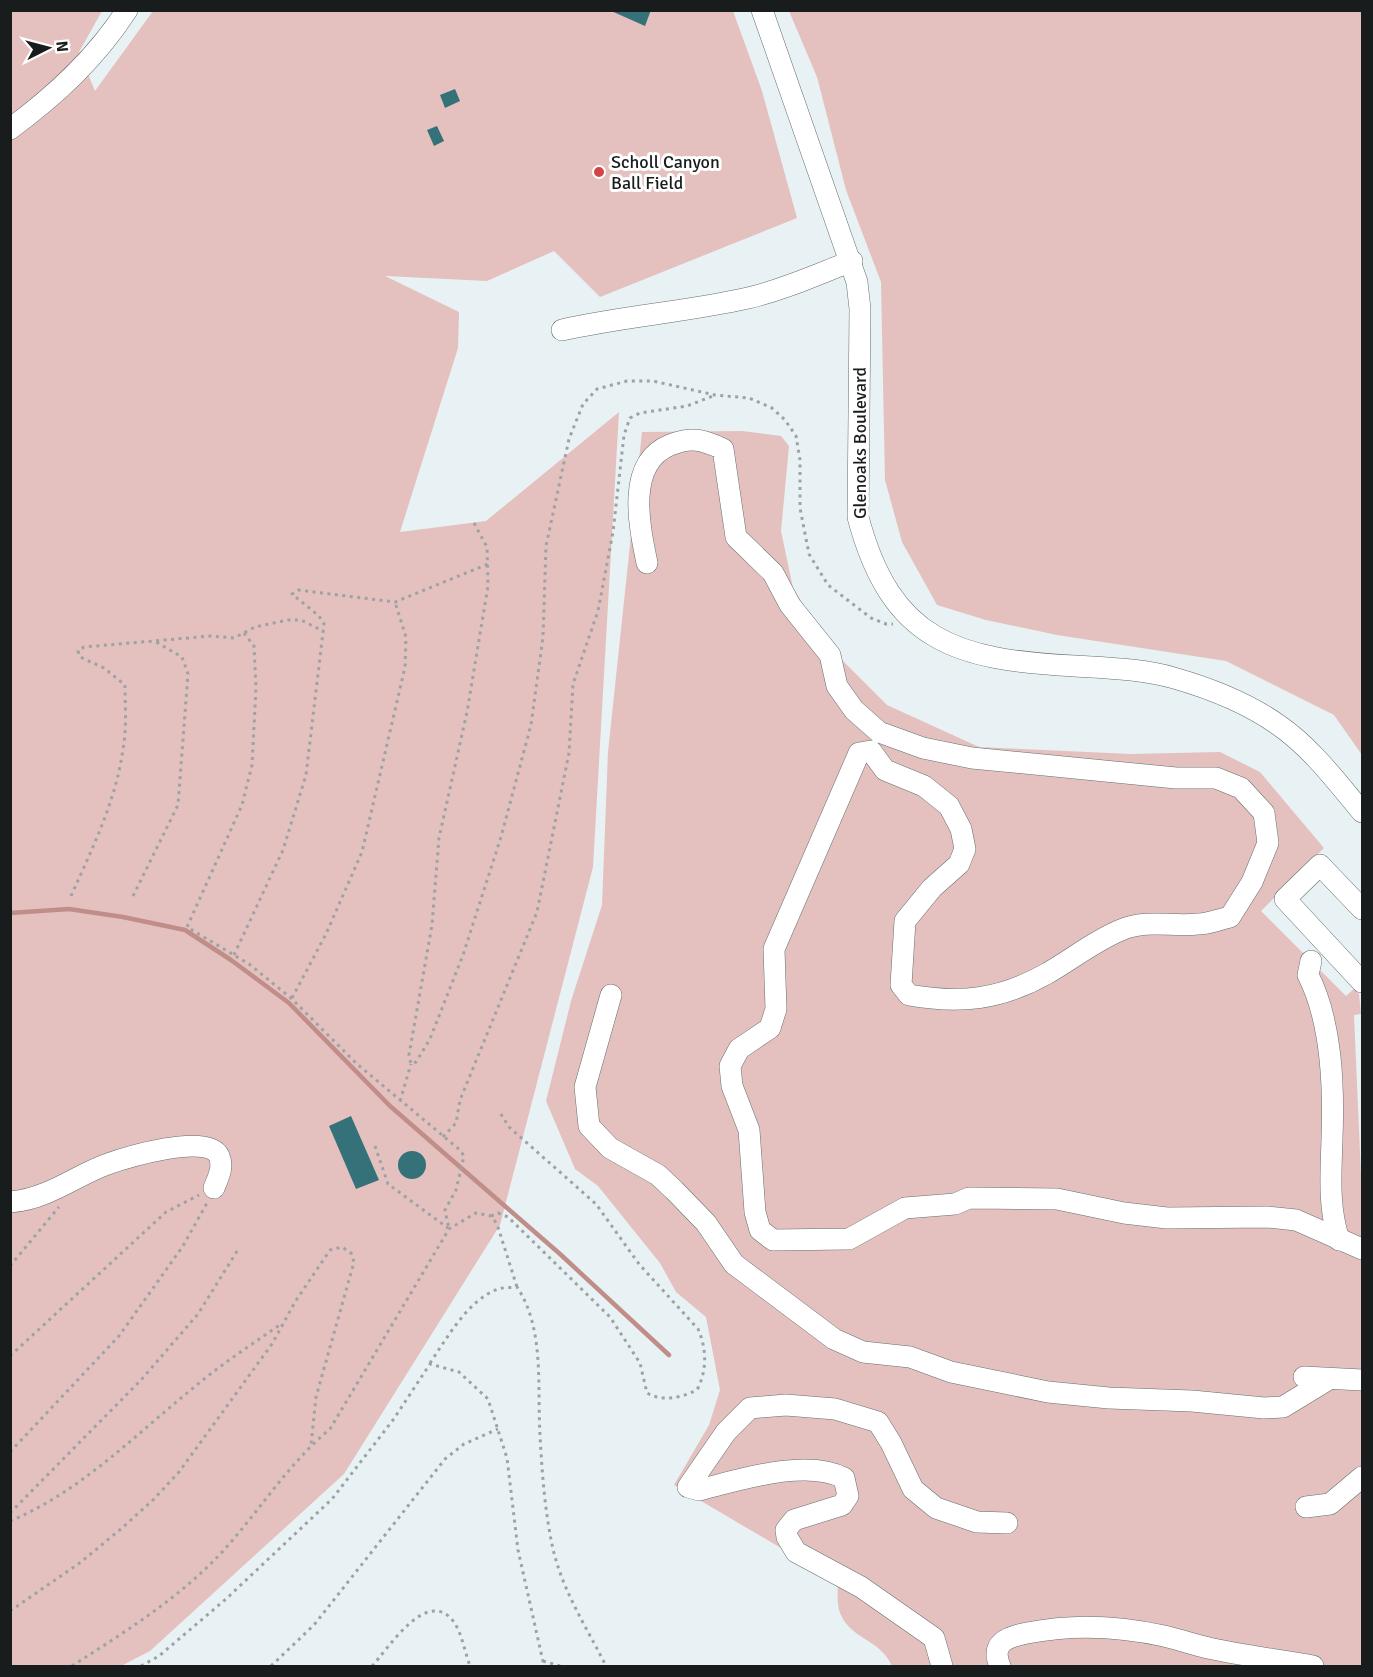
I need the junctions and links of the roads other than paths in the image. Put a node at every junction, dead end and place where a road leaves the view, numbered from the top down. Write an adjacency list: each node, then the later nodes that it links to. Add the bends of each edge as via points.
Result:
1 (127, 10): 3 (street, via 66,84)
2 (762, 10): 4 (street, Glenoaks Boulevard)
3 (10, 129)
4 (852, 261): 5 (street, via 750,298); 7 (street, Glenoaks Boulevard, via 860,309 858,518 881,581 903,610 951,647 981,656 1172,677 1249,706 1278,724 1311,753)
5 (562, 330)
6 (646, 563): 14 (street, via 640,484 647,461 658,450 702,439 723,449 736,537 773,573 790,605 830,655 837,686 854,710 879,732 922,748 972,759 1216,778 1240,788 1264,813 1268,843 1252,882 1230,917 1199,924 1147,922 1122,929 1002,994 972,1000 920,997 909,995 901,985 905,921 932,888 959,864 966,849 949,806 924,786 885,770 871,751 859,753 774,950 776,1009 770,1028 739,1049 730,1066 732,1086 749,1130 755,1212 760,1230 773,1240 849,1239 904,1208 994,1197 1057,1199 1167,1218 1296,1220)
7 (1362, 812)
8 (1362, 909): 10 (street, via 1320,865 1285,899)
9 (1311, 962): 14 (street, via 1308,975 1317,991 1332,1086 1330,1186 1332,1219)
10 (1362, 982)
11 (610, 994): 17 (street, via 585,1087 589,1126 610,1148 658,1175 674,1190 706,1223 734,1264 834,1339 863,1352 910,1357 951,1372 1048,1392 1109,1398 1283,1407)
12 (214, 1188): 13 (street, via 221,1171 219,1157 212,1149 196,1145 106,1165 26,1201)
13 (10, 1202)
14 (1339, 1240): 15 (street)
15 (1362, 1249)
16 (1304, 1377): 17 (street)
17 (1329, 1378): 18 (street)
18 (1362, 1380)
19 (1362, 1477): 20 (street, via 1330,1504)
20 (1306, 1507)
21 (1007, 1522): 22 (street, via 978,1522 936,1508 913,1489 878,1422 835,1409 786,1405 750,1408 726,1432 688,1487 699,1490 806,1469 834,1472 844,1478 848,1496 842,1505 794,1520 786,1530 787,1537 796,1552 861,1587 934,1638)
22 (942, 1666)
23 (1000, 1666): 24 (street, via 996,1656 998,1645 1007,1636 1099,1627)
24 (1313, 1666)

